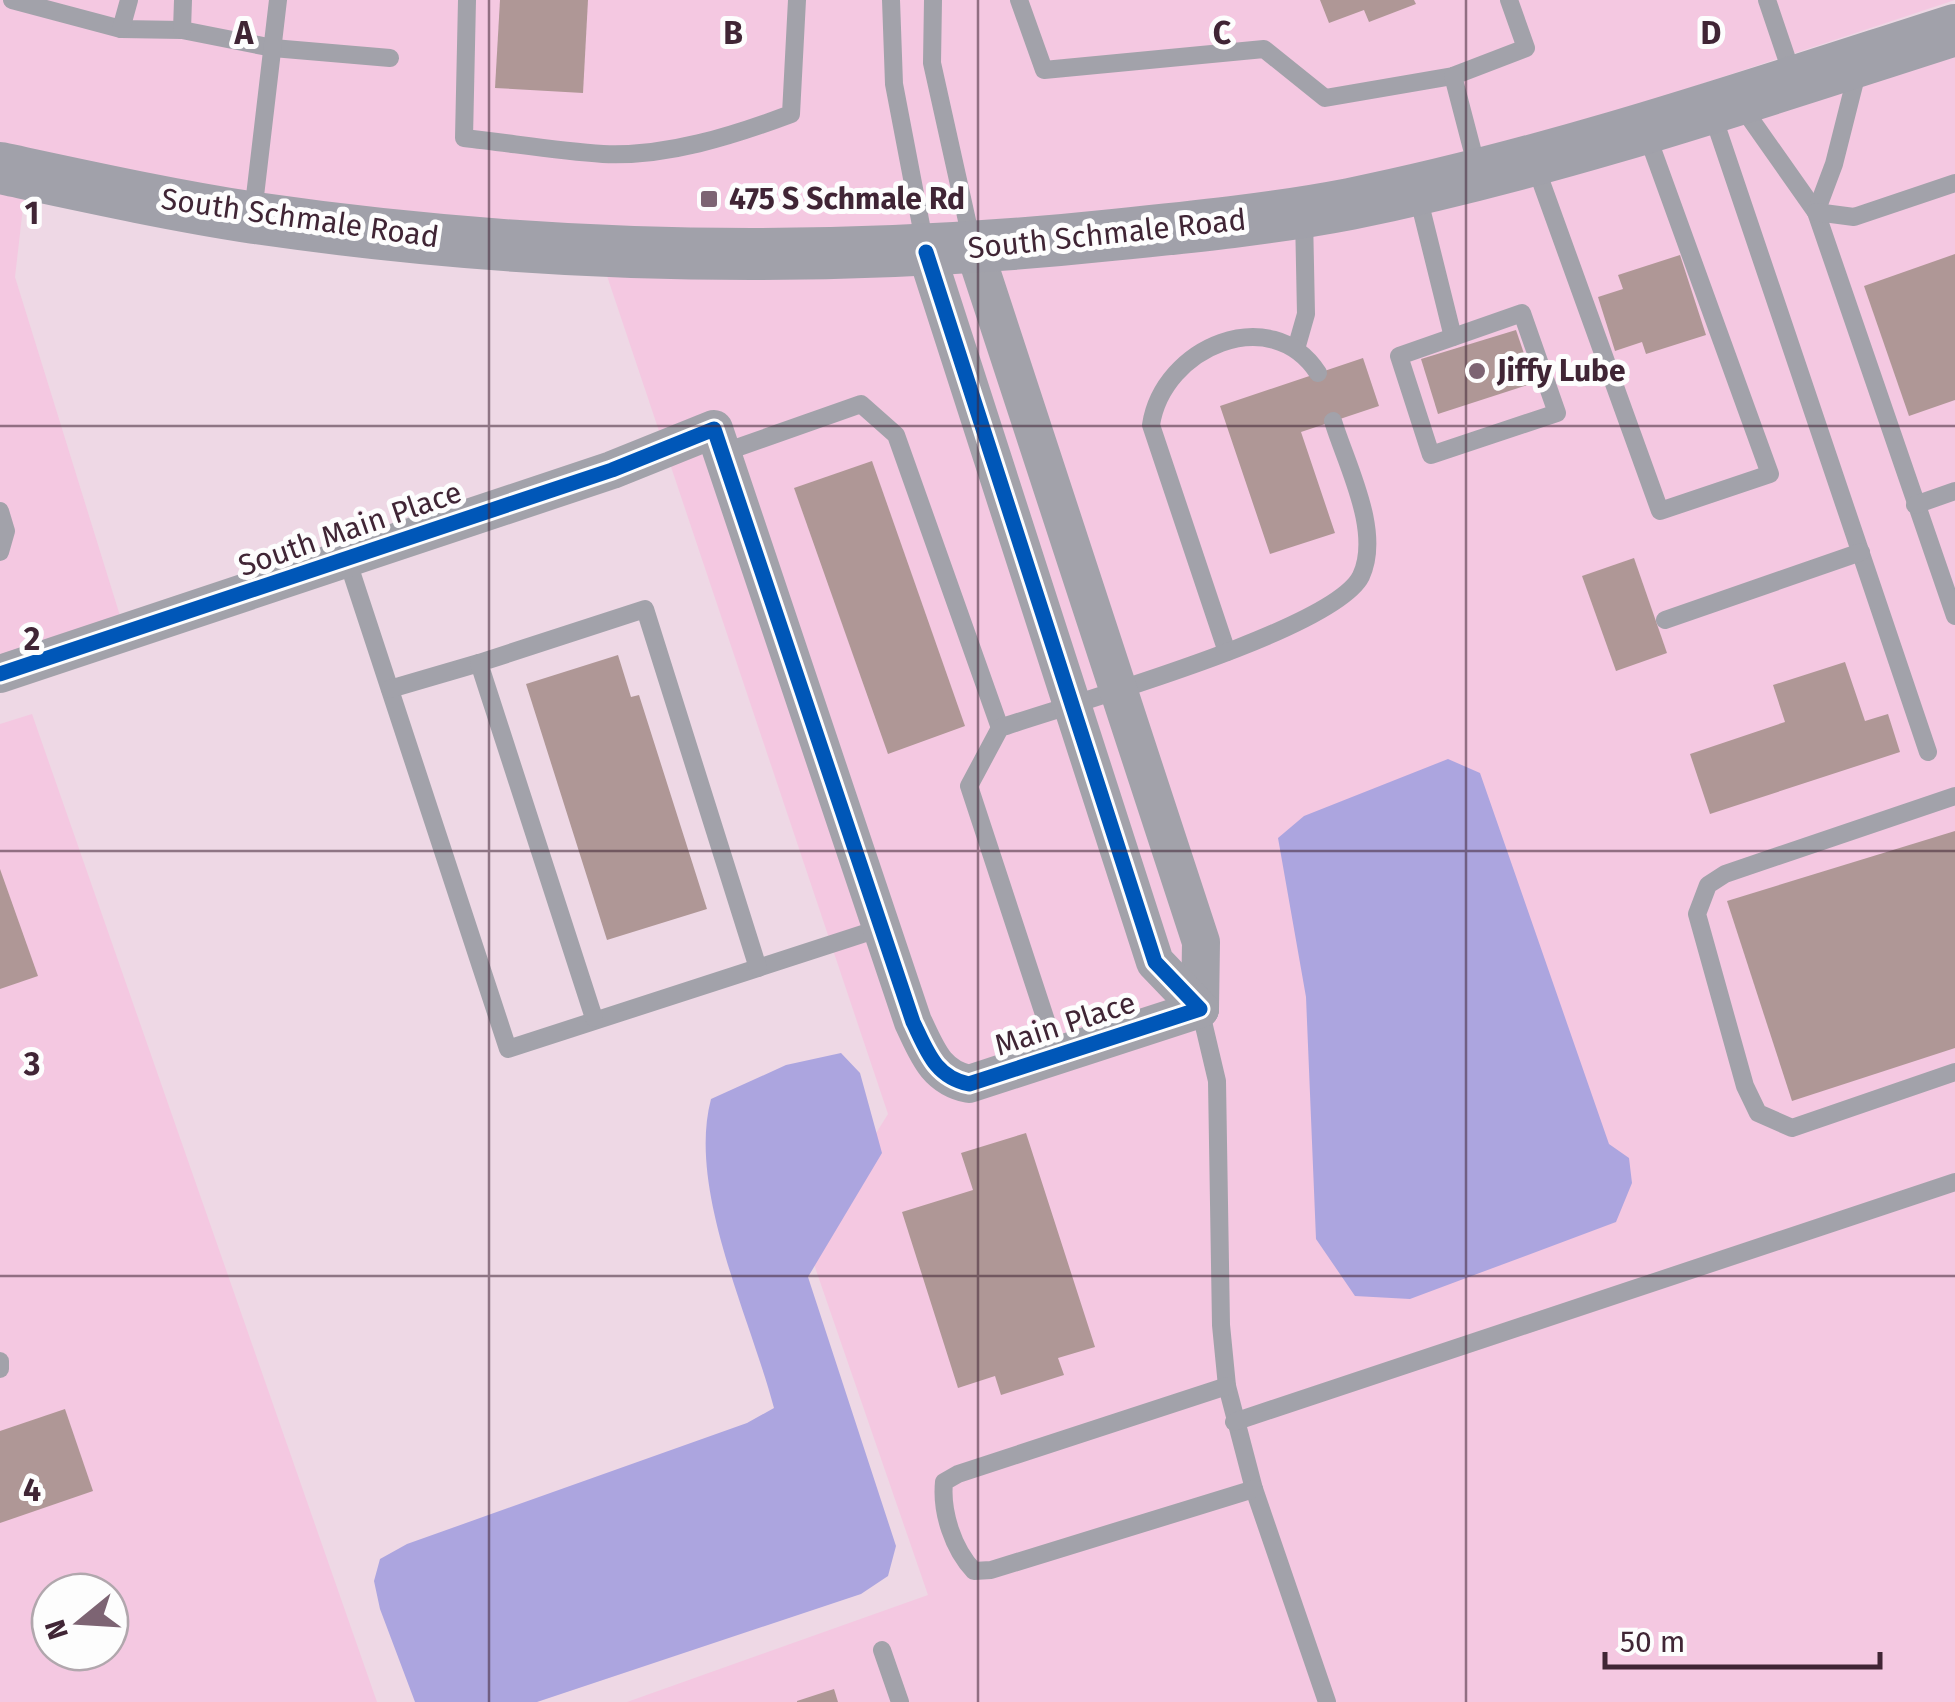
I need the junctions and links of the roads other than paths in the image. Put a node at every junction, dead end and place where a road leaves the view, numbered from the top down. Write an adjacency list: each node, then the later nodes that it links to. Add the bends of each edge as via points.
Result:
1 (12, 0): 12 (lane)
2 (129, 0): 12 (lane)
3 (183, 0): 13 (lane)
4 (278, 0): 15 (lane)
5 (467, 0): 6 (lane, via 464,138 606,154 720,138 791,114)
6 (797, 0)
7 (891, 0): 30 (lane, via 894,84)
8 (933, 0): 30 (lane, via 932,64)
9 (1019, 0): 18 (lane, via 1044,70 1264,50 1325,98)
10 (1509, 0): 18 (lane, via 1526,48)
11 (1767, 0): 19 (lane)
12 (121, 29): 13 (lane)
13 (182, 30): 15 (lane)
14 (1955, 30): 17 (main road, South Schmale Road)
15 (273, 48): 16 (lane); 29 (lane)
16 (390, 58)
17 (1861, 60): 19 (main road, South Schmale Road); 28 (lane)
18 (1452, 76): 24 (lane)
19 (1794, 82): 20 (main road, South Schmale Road)
20 (1724, 105): 21 (main road, South Schmale Road); 28 (lane); 40 (lane)
21 (1645, 129): 22 (main road, South Schmale Road); 22 (lane, via 1770,474 1660,511)
22 (1533, 159): 24 (main road, South Schmale Road)
23 (0, 168): 29 (main road, South Schmale Road)
24 (1478, 174): 26 (main road, South Schmale Road)
25 (1955, 183): 28 (lane, via 1854,216)
26 (1416, 189): 27 (main road, South Schmale Road); 31 (lane)
27 (1304, 212): 30 (main road, South Schmale Road); 32 (lane, via 1306,314)
28 (1816, 212): 37 (lane)
29 (252, 218): 30 (main road, South Schmale Road, via 577,249)
30 (950, 250): 47 (street); 49 (street, Main Place)
31 (1453, 337): 31 (lane, via 1400,356 1431,454 1557,413 1522,313)
32 (1296, 349): 33 (lane); 44 (lane, via 1248,334 1215,344 1164,387 1154,411 1152,424)
33 (1318, 373)
34 (1333, 422): 44 (lane, via 1366,530 1360,577 1336,602)
35 (718, 441): 41 (street, South Main Place); 50 (lane, via 860,404 896,435); 53 (street, Main Place)
36 (1955, 490): 37 (lane)
37 (1915, 504): 42 (lane)
38 (0, 512): 39 (lane, via 6,531)
39 (0, 552)
40 (1861, 552): 43 (lane); 51 (lane)
41 (347, 559): 46 (street, South Main Place); 48 (lane)
42 (1955, 616)
43 (1666, 620)
44 (1226, 652): 47 (lane)
45 (479, 663): 48 (lane); 54 (lane, via 644,609); 56 (lane)
46 (0, 674)
47 (1120, 688): 49 (lane); 55 (street, via 1201,942)
48 (390, 689): 56 (lane, via 508,1049)
49 (1070, 704): 50 (lane); 55 (street, Main Place, via 1155,962)
50 (1000, 728): 57 (lane, via 969,786)
51 (1928, 752)
52 (1955, 796): 58 (lane, via 1725,874 1708,885 1696,914 1758,1113 1792,1128)
53 (881, 928): 54 (lane); 57 (street, Main Place, via 913,1022 934,1066 952,1080 969,1084)
54 (758, 968): 56 (lane)
55 (1200, 1009): 57 (street, Main Place); 60 (lane, via 1217,1082)
56 (594, 1018)
57 (1058, 1057)
58 (1955, 1072)
59 (1955, 1182): 61 (lane)
60 (1227, 1386): 61 (lane); 62 (lane, via 958,1474 944,1482 942,1502 962,1558 974,1571)
61 (1234, 1422): 62 (lane)
62 (1254, 1488): 65 (lane)
63 (882, 1650): 64 (lane)
64 (900, 1702)
65 (1327, 1702)

